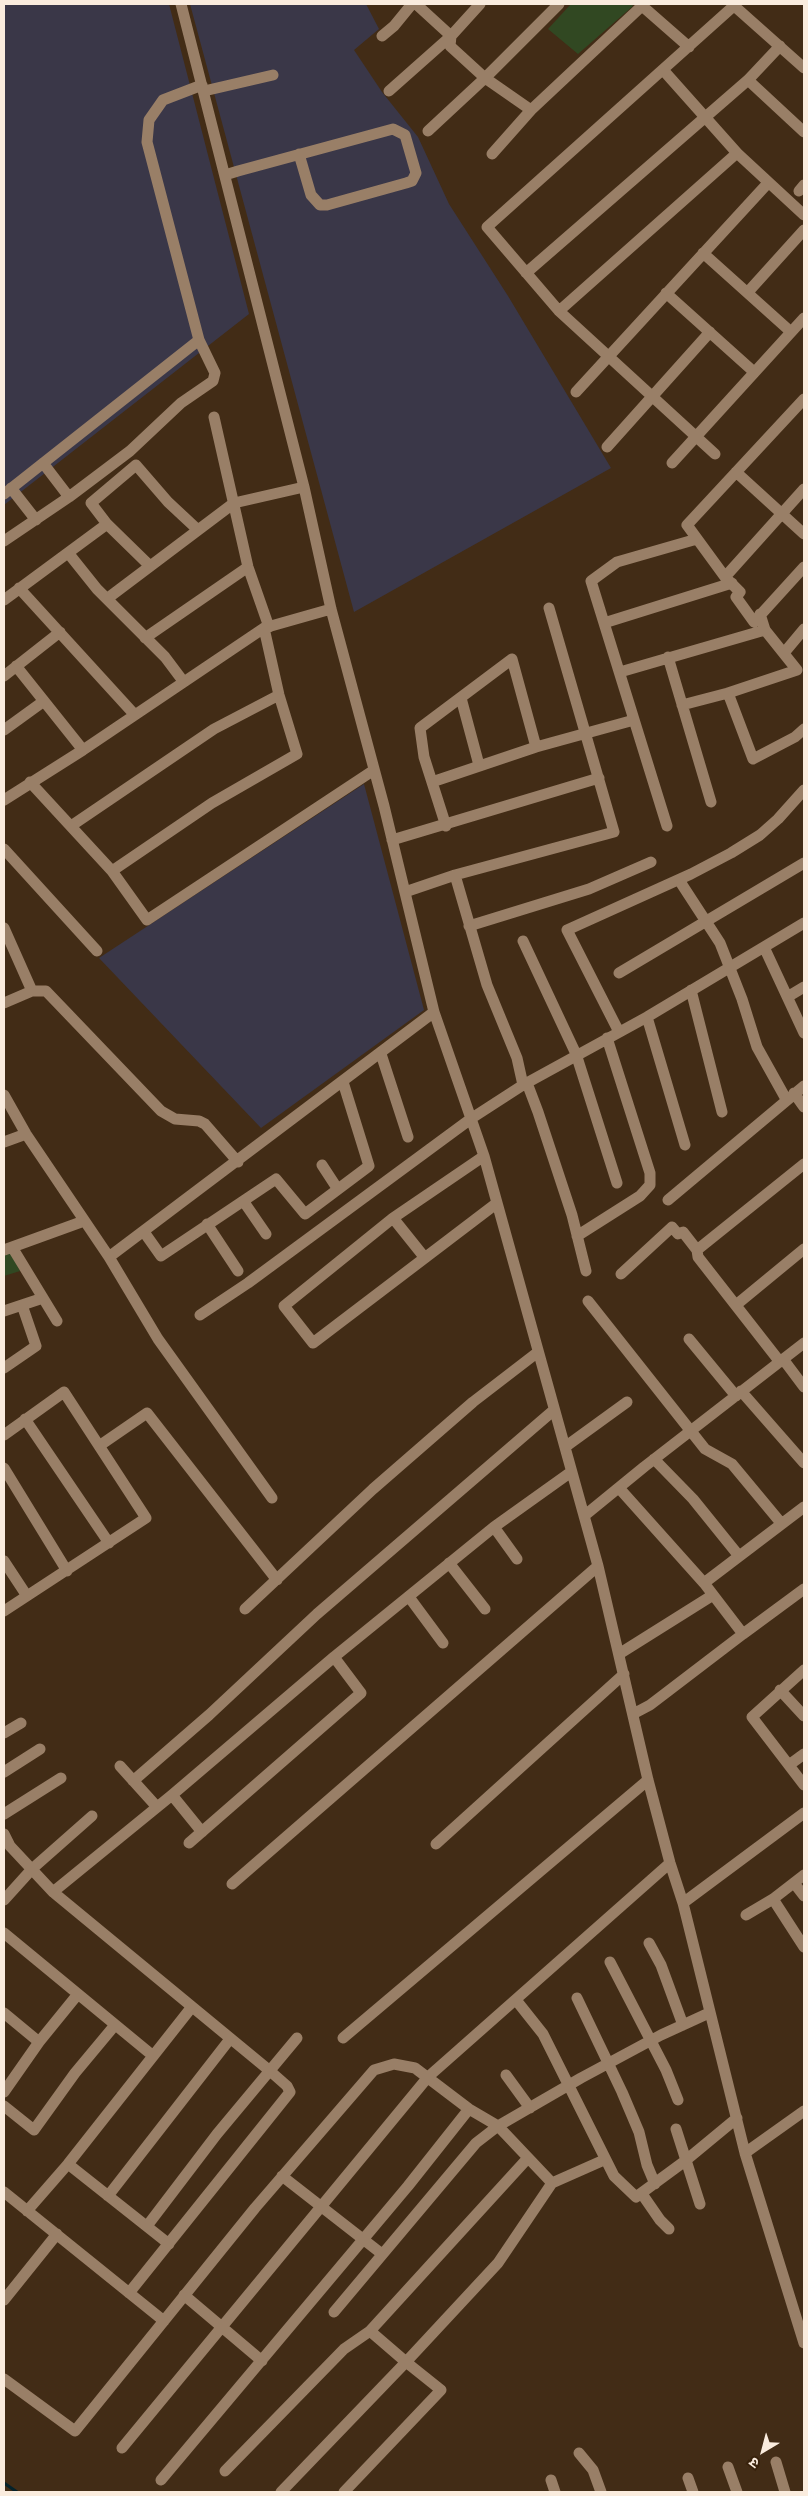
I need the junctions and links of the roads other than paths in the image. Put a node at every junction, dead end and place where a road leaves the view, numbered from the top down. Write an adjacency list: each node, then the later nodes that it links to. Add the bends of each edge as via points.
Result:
1 (181, 4): 17 (street)
2 (412, 4): 8 (street)
3 (416, 4): 9 (street)
4 (480, 4): 9 (street)
5 (559, 4): 15 (street)
6 (642, 4): 11 (street); 19 (street)
7 (734, 4): 10 (street); 11 (street)
8 (382, 36)
9 (451, 36): 15 (street, via 450,46); 18 (street)
10 (780, 46): 12 (street); 16 (street)
11 (689, 47): 13 (street)
12 (804, 68)
13 (664, 71): 20 (street); 31 (street, via 487,227)
14 (272, 75): 17 (street)
15 (485, 78): 19 (street); 21 (street)
16 (748, 80): 20 (street); 22 (street)
17 (203, 88): 26 (street); 38 (street, via 163,100 149,120 147,142)
18 (389, 91)
19 (531, 110): 25 (street)
20 (705, 117): 23 (street); 31 (street)
21 (428, 131)
22 (804, 132)
23 (737, 153): 27 (street); 34 (street)
24 (300, 154): 24 (street, via 397,129 405,135 416,173 412,181 320,205 311,195); 26 (street)
25 (492, 154)
26 (225, 175): 51 (street)
27 (768, 183): 28 (street); 30 (street)
28 (804, 215)
29 (804, 230): 32 (street)
30 (703, 253): 32 (street); 33 (street)
31 (526, 273): 34 (street)
32 (748, 292): 37 (street)
33 (666, 293): 36 (street); 39 (street)
34 (559, 311): 39 (street)
35 (804, 318): 37 (street)
36 (710, 332): 40 (street); 42 (street)
37 (791, 332): 40 (street)
38 (199, 340): 48 (street); 54 (street, via 215,373 213,381 181,403 149,435)
39 (608, 357): 41 (street); 42 (street)
40 (754, 372): 45 (street)
41 (576, 392)
42 (652, 397): 45 (street); 46 (street)
43 (804, 399): 50 (street)
44 (214, 416): 55 (street)
45 (696, 437): 47 (street); 49 (street)
46 (607, 447)
47 (715, 454)
48 (43, 463): 53 (street); 54 (street)
49 (672, 463)
50 (736, 472): 56 (street); 61 (street, via 687,525)
51 (304, 487): 55 (street); 72 (street)
52 (804, 489): 56 (street)
53 (7, 491): 57 (street)
54 (69, 497): 57 (street)
55 (234, 503): 59 (street); 65 (street)
56 (781, 513): 60 (street); 67 (street)
57 (36, 520): 62 (street)
58 (107, 524): 59 (street, via 90,503 136,465); 63 (street); 64 (street)
59 (198, 530): 64 (street)
60 (804, 534)
61 (698, 539): 67 (street); 74 (street, via 617,562 591,581)
62 (4, 541)
63 (69, 554): 68 (street); 69 (street, via 97,590)
64 (150, 566): 69 (street)
65 (248, 567): 75 (street); 79 (street)
66 (804, 567): 73 (street)
67 (728, 580): 73 (street, via 740,592 736,597 754,622); 74 (street)
68 (19, 588): 70 (street); 78 (street)
69 (108, 598): 79 (street)
70 (4, 600)
71 (549, 608): 95 (street)
72 (331, 610): 75 (street); 99 (street)
73 (760, 614): 77 (street)
74 (604, 623): 83 (street)
75 (266, 627): 85 (street); 87 (street)
76 (804, 629): 80 (street)
77 (765, 630): 80 (street); 81 (street)
78 (60, 632): 82 (street); 91 (street)
79 (145, 638): 85 (street)
80 (784, 653): 86 (street, via 797,670)
81 (668, 657): 83 (street); 90 (street)
82 (16, 666): 84 (street); 89 (street)
83 (620, 672): 92 (street)
84 (4, 676)
85 (183, 681): 91 (street)
86 (728, 693): 90 (street); 93 (street, via 753,759)
87 (279, 696): 106 (street, via 214,729); 113 (street, via 297,754 212,804)
88 (461, 698): 96 (street, via 512,659); 98 (street); 102 (street, via 420,728)
89 (44, 701): 94 (street); 97 (street)
90 (682, 705): 105 (street)
91 (134, 714): 97 (street)
92 (634, 720): 95 (street); 108 (street)
93 (804, 729)
94 (4, 730)
95 (586, 734): 96 (street); 100 (street)
96 (536, 747): 98 (street)
97 (83, 750): 101 (street)
98 (479, 765): 102 (street)
99 (374, 770): 109 (street); 113 (street, via 147,920)
100 (599, 778): 107 (street); 114 (street, via 614,832)
101 (30, 782): 104 (street); 106 (street)
102 (432, 782): 107 (street)
103 (804, 790): 115 (street, via 760,835)
104 (4, 800)
105 (711, 802)
106 (71, 826): 113 (street)
107 (446, 826): 109 (street)
108 (667, 826)
109 (392, 840): 116 (street)
110 (4, 849): 123 (street)
111 (650, 862): 119 (street, via 583,892)
112 (804, 863): 117 (street)
113 (112, 871)
114 (456, 876): 116 (street); 119 (street)
115 (679, 880): 117 (street); 133 (street, via 568,930)
116 (405, 892): 131 (street)
117 (706, 923): 124 (street, via 720,943); 125 (street)
118 (804, 923): 122 (street)
119 (469, 926): 139 (street, via 487,985)
120 (4, 928): 128 (street)
121 (523, 941): 137 (street)
122 (764, 946): 124 (street); 129 (street)
123 (97, 951)
124 (730, 968): 127 (street); 142 (street, via 757,1047)
125 (619, 973)
126 (804, 987): 129 (street)
127 (691, 990): 132 (street); 144 (street)
128 (32, 991): 130 (street); 151 (street, via 46,991 59,1003 161,1111 175,1119 205,1124)
129 (789, 996): 134 (street)
130 (4, 1003)
131 (434, 1012): 136 (street); 145 (street)
132 (647, 1017): 133 (street); 149 (street)
133 (619, 1032): 135 (street)
134 (804, 1033)
135 (607, 1038): 137 (street); 164 (street, via 650,1173 650,1185 640,1196)
136 (381, 1054): 138 (street); 147 (street)
137 (576, 1054): 139 (street); 154 (street)
138 (343, 1082): 151 (street); 155 (street, via 369,1166)
139 (525, 1084): 145 (street); 164 (street, via 538,1112)
140 (804, 1086): 142 (street)
141 (4, 1095): 146 (street)
142 (790, 1096): 143 (street); 156 (street)
143 (804, 1107)
144 (722, 1112)
145 (472, 1118): 150 (street); 178 (street)
146 (26, 1134): 148 (street); 160 (street)
147 (408, 1136)
148 (4, 1142)
149 (685, 1145)
150 (484, 1156): 158 (street); 159 (street)
151 (238, 1162): 162 (street)
152 (804, 1164): 166 (street)
153 (322, 1165): 155 (street)
154 (617, 1183)
155 (336, 1188): 157 (street, via 305,1214 276,1179)
156 (668, 1200)
157 (244, 1202): 161 (street); 163 (street)
158 (497, 1203): 169 (street); 182 (street)
159 (393, 1218): 169 (street); 169 (street, via 284,1306 313,1343)
160 (84, 1221): 165 (street); 168 (street)
161 (207, 1224): 162 (street, via 161,1256); 170 (street)
162 (144, 1232): 168 (street)
163 (266, 1234)
164 (577, 1236): 171 (street)
165 (8, 1248): 173 (street)
166 (697, 1250): 172 (street, via 684,1232 678,1234 672,1227); 176 (street, via 698,1257)
167 (804, 1250): 176 (street)
168 (109, 1257): 199 (street, via 158,1339)
169 (424, 1258)
170 (238, 1271)
171 (586, 1271)
172 (621, 1274)
173 (43, 1298): 175 (street); 179 (street)
174 (588, 1301): 190 (street)
175 (22, 1305): 177 (street); 184 (street, via 36,1346)
176 (736, 1305): 183 (street)
177 (4, 1311)
178 (200, 1315)
179 (57, 1321)
180 (689, 1339): 186 (street)
181 (804, 1343): 183 (street)
182 (538, 1352): 188 (street); 211 (street, via 473,1402 373,1489)
183 (781, 1360): 185 (street); 186 (street)
184 (4, 1368)
185 (804, 1387)
186 (738, 1394): 190 (street); 195 (street)
187 (627, 1402): 193 (street)
188 (554, 1410): 193 (street); 238 (street, via 317,1614)
189 (25, 1419): 191 (street); 192 (street, via 64,1392); 204 (street)
190 (690, 1431): 194 (street); 202 (street, via 709,1453 732,1464)
191 (4, 1435)
192 (99, 1446): 204 (street, via 146,1518); 211 (street, via 147,1413)
193 (565, 1447): 197 (street)
194 (654, 1459): 198 (street); 205 (street, via 693,1499)
195 (804, 1463)
196 (4, 1468): 210 (street)
197 (571, 1472): 201 (street); 203 (street)
198 (619, 1488): 201 (street); 212 (street)
199 (272, 1498)
200 (804, 1506): 202 (street)
201 (584, 1516): 209 (street)
202 (781, 1523): 205 (street)
203 (494, 1526): 206 (street); 208 (street)
204 (109, 1542): 210 (street)
205 (739, 1556): 212 (street)
206 (517, 1559)
207 (4, 1562): 215 (street)
208 (449, 1563): 216 (street); 218 (street)
209 (598, 1566): 222 (street); 254 (street)
210 (67, 1571): 215 (street)
211 (277, 1580): 217 (street)
212 (704, 1583): 214 (street)
213 (804, 1588): 220 (street)
214 (713, 1595): 220 (street); 222 (street)
215 (27, 1596): 219 (street)
216 (408, 1596): 221 (street); 223 (street)
217 (245, 1609)
218 (485, 1609)
219 (4, 1611)
220 (742, 1634): 227 (street)
221 (443, 1643)
222 (619, 1654): 225 (street)
223 (334, 1657): 240 (street); 245 (street, via 361,1693)
224 (804, 1670): 226 (street)
225 (624, 1674): 227 (street); 248 (street)
226 (780, 1690): 228 (street); 234 (street, via 752,1716)
227 (634, 1714): 237 (street)
228 (804, 1716)
229 (21, 1723): 230 (street)
230 (4, 1733)
231 (40, 1749): 235 (street)
232 (804, 1754): 234 (street)
233 (120, 1766): 238 (street)
234 (789, 1766): 239 (street)
235 (4, 1772)
236 (62, 1778): 243 (street)
237 (648, 1780): 250 (street); 274 (street)
238 (133, 1781): 241 (street)
239 (804, 1785)
240 (172, 1796): 241 (street); 245 (street)
241 (158, 1808): 255 (street)
242 (804, 1813): 259 (street)
243 (4, 1814)
244 (92, 1816): 251 (street)
245 (202, 1832): 247 (street)
246 (4, 1834): 249 (street)
247 (189, 1843)
248 (436, 1844)
249 (7, 1847): 251 (street)
250 (670, 1863): 259 (street); 267 (street)
251 (32, 1869): 255 (street); 258 (street)
252 (804, 1874): 253 (street)
253 (794, 1882): 256 (street); 257 (street)
254 (232, 1884)
255 (53, 1892): 268 (street)
256 (804, 1896)
257 (774, 1899): 260 (street); 263 (street)
258 (4, 1900)
259 (683, 1903): 270 (street)
260 (746, 1915)
261 (4, 1933): 265 (street)
262 (649, 1943): 271 (street)
263 (804, 1947)
264 (610, 1962): 276 (street)
265 (78, 1994): 272 (street); 277 (street)
266 (577, 1998): 279 (street)
267 (516, 2000): 282 (street); 283 (street, via 543,2034)
268 (191, 2008): 275 (street); 278 (street)
269 (4, 2013): 277 (street)
270 (709, 2013): 271 (street); 290 (street)
271 (683, 2024): 276 (street)
272 (115, 2025): 278 (street); 286 (street, via 34,2130)
273 (297, 2038): 280 (street)
274 (343, 2038)
275 (230, 2039): 280 (street); 303 (street)
276 (650, 2041): 279 (street); 285 (street)
277 (39, 2042): 284 (street)
278 (152, 2055): 297 (street)
279 (609, 2063): 283 (street); 300 (street, via 639,2132)
280 (270, 2071): 307 (street); 311 (street, via 287,2086 290,2092 286,2099)
281 (506, 2075): 287 (street)
282 (428, 2077): 288 (street); 298 (street, via 415,2068 394,2064 374,2070); 305 (street)
283 (568, 2085): 287 (street); 295 (street)
284 (4, 2092)
285 (678, 2100)
286 (4, 2106)
287 (530, 2108): 291 (street)
288 (469, 2109): 291 (street); 310 (street)
289 (804, 2111): 293 (street)
290 (737, 2118): 293 (street); 296 (street)
291 (498, 2126): 294 (street); 312 (street, via 476,2143)
292 (676, 2129): 296 (street)
293 (745, 2153): 320 (street)
294 (527, 2159): 299 (street); 319 (street)
295 (604, 2160): 299 (street); 302 (street, via 614,2176 636,2197)
296 (685, 2161): 300 (street); 304 (street)
297 (68, 2164): 303 (street); 306 (street)
298 (282, 2176): 305 (street); 314 (street)
299 (552, 2183): 322 (street, via 498,2263)
300 (655, 2184): 302 (street)
301 (4, 2192): 306 (street)
302 (642, 2194): 308 (street)
303 (108, 2196): 307 (street)
304 (700, 2204)
305 (321, 2207): 310 (street); 318 (street)
306 (27, 2211): 309 (street)
307 (147, 2226): 311 (street)
308 (669, 2229)
309 (56, 2234): 313 (street); 315 (street)
310 (362, 2238): 312 (street); 321 (street)
311 (169, 2244): 313 (street)
312 (382, 2254): 316 (street)
313 (129, 2292): 317 (street)
314 (184, 2296): 317 (street); 318 (street)
315 (4, 2300)
316 (334, 2312)
317 (164, 2321): 323 (street, via 75,2431)
318 (221, 2327): 321 (street); 324 (street)
319 (370, 2331): 322 (street); 328 (street, via 344,2348)
320 (804, 2344)
321 (262, 2361): 330 (street)
322 (406, 2362): 332 (street); 333 (street, via 441,2390)
323 (4, 2379)
324 (122, 2448)
325 (579, 2453): 335 (street, via 593,2470)
326 (776, 2462): 338 (street)
327 (728, 2467): 337 (street)
328 (225, 2472)
329 (688, 2478): 336 (street)
330 (161, 2480)
331 (551, 2480): 334 (street)
332 (281, 2492)
333 (344, 2492)
334 (555, 2492)
335 (601, 2492)
336 (693, 2492)
337 (737, 2492)
338 (785, 2492)

